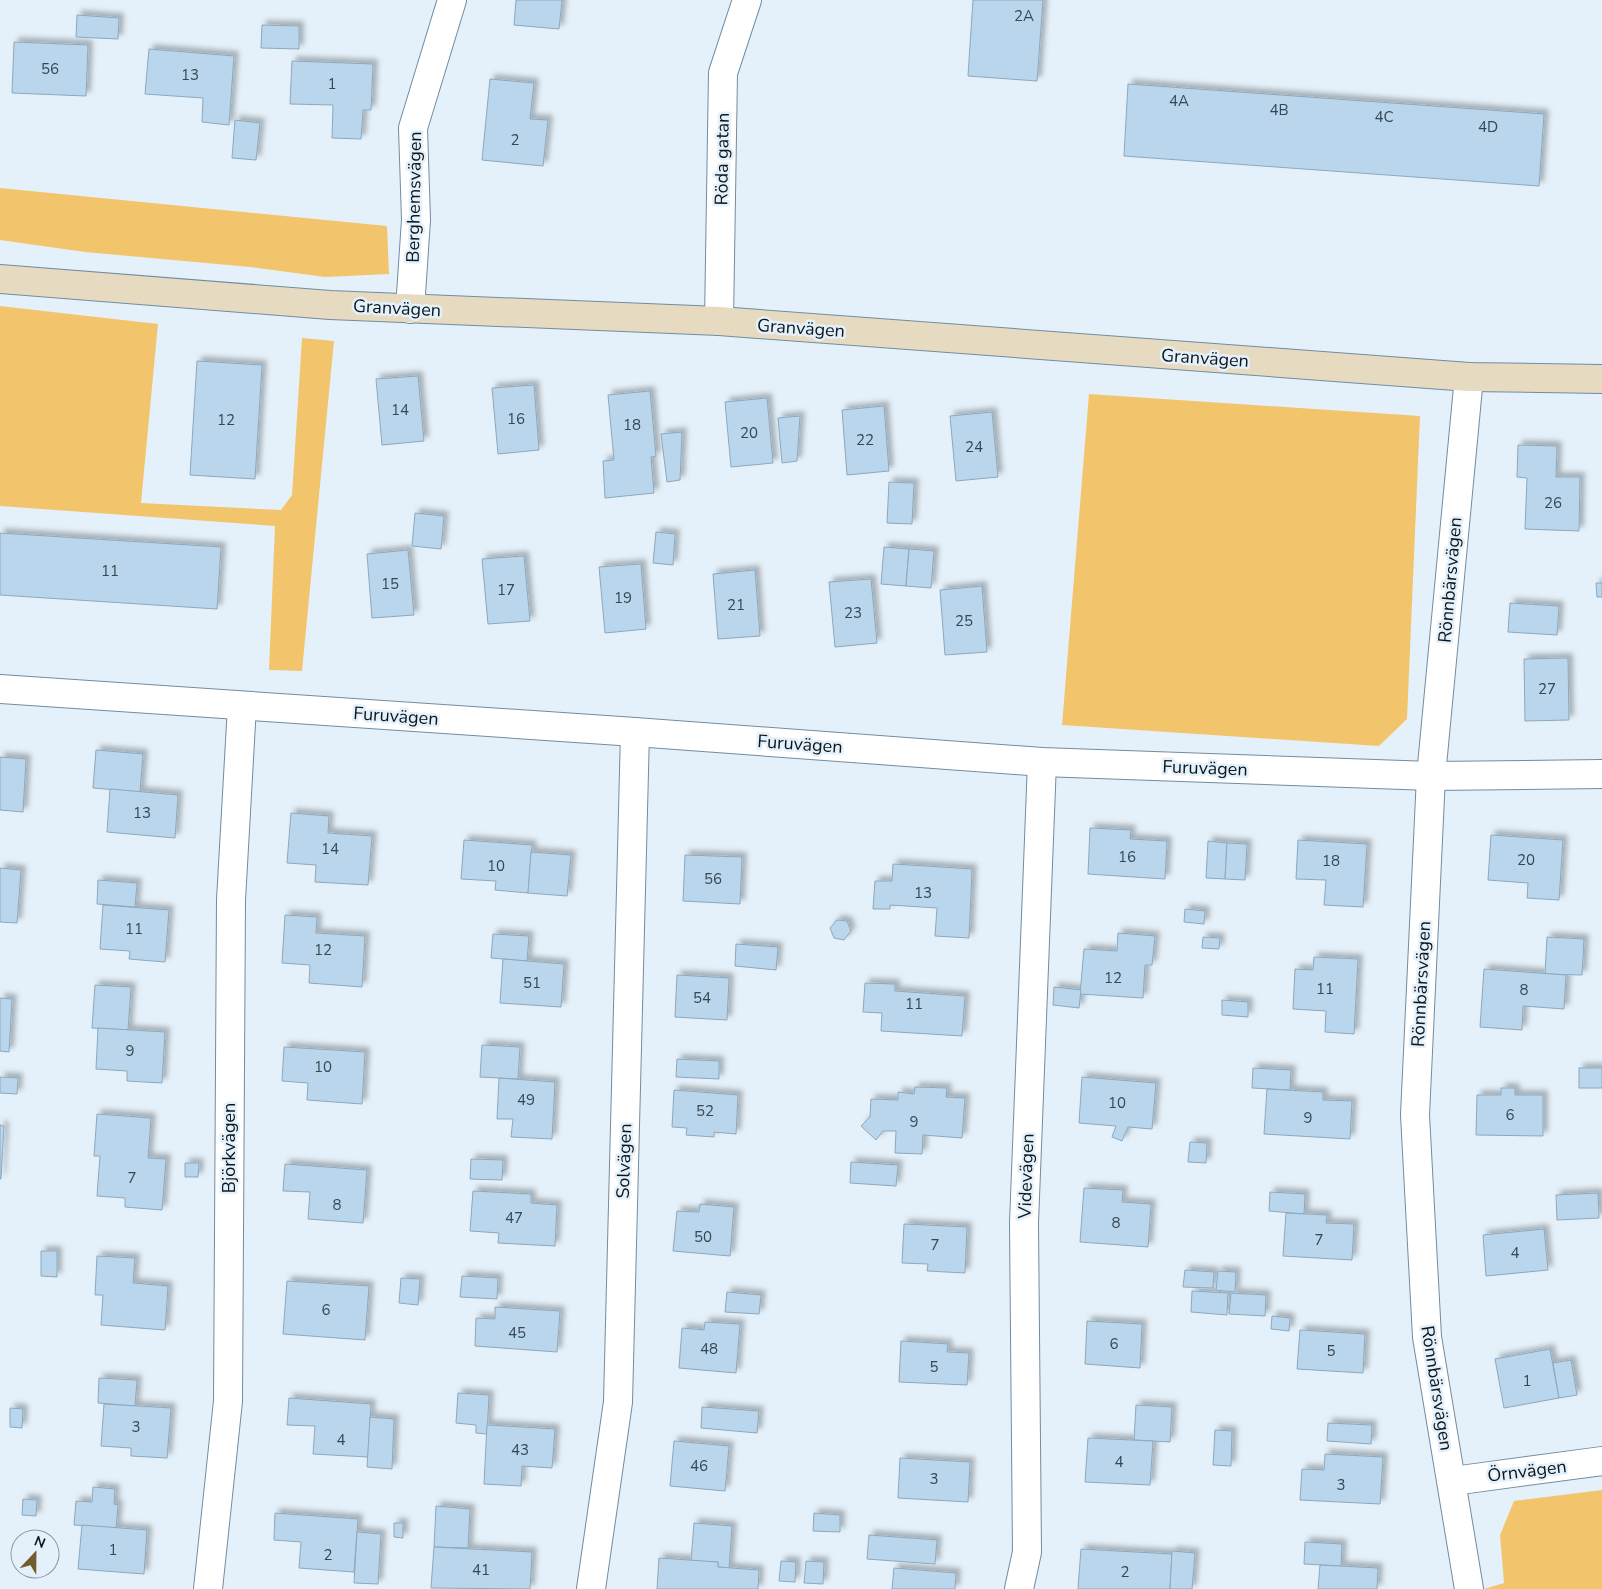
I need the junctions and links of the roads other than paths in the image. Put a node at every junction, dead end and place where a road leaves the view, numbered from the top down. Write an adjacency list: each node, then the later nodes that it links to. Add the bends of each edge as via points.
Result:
1 (452, 0): 4 (street, Berghemsvägen, via 414,128 416,220)
2 (748, 0): 5 (street, Röda gatan, via 723,73)
3 (0, 279): 4 (street, Granvägen)
4 (410, 309): 5 (street, Granvägen)
5 (719, 321): 6 (street, Granvägen)
6 (1469, 377): 7 (street, Granvägen); 13 (street, Rönnbärsvägen)
7 (1602, 379)
8 (0, 688): 9 (street, Furuvägen)
9 (242, 706): 10 (street, Furuvägen); 16 (street, Björkvägen, via 231,900 228,1401)
10 (635, 732): 11 (street, Furuvägen); 17 (street, Solvägen, via 618,1402)
11 (1042, 762): 13 (street, Furuvägen); 18 (street, Videvägen, via 1024,1223 1027,1552)
12 (1602, 774): 13 (street, Furuvägen)
13 (1431, 776): 15 (street, Rönnbärsvägen, via 1415,1115 1427,1337)
14 (1602, 1462): 15 (street, Örnvägen)
15 (1453, 1480): 19 (street, Rönnbärsvägen)
16 (208, 1589)
17 (591, 1589)
18 (1019, 1589)
19 (1469, 1589)

